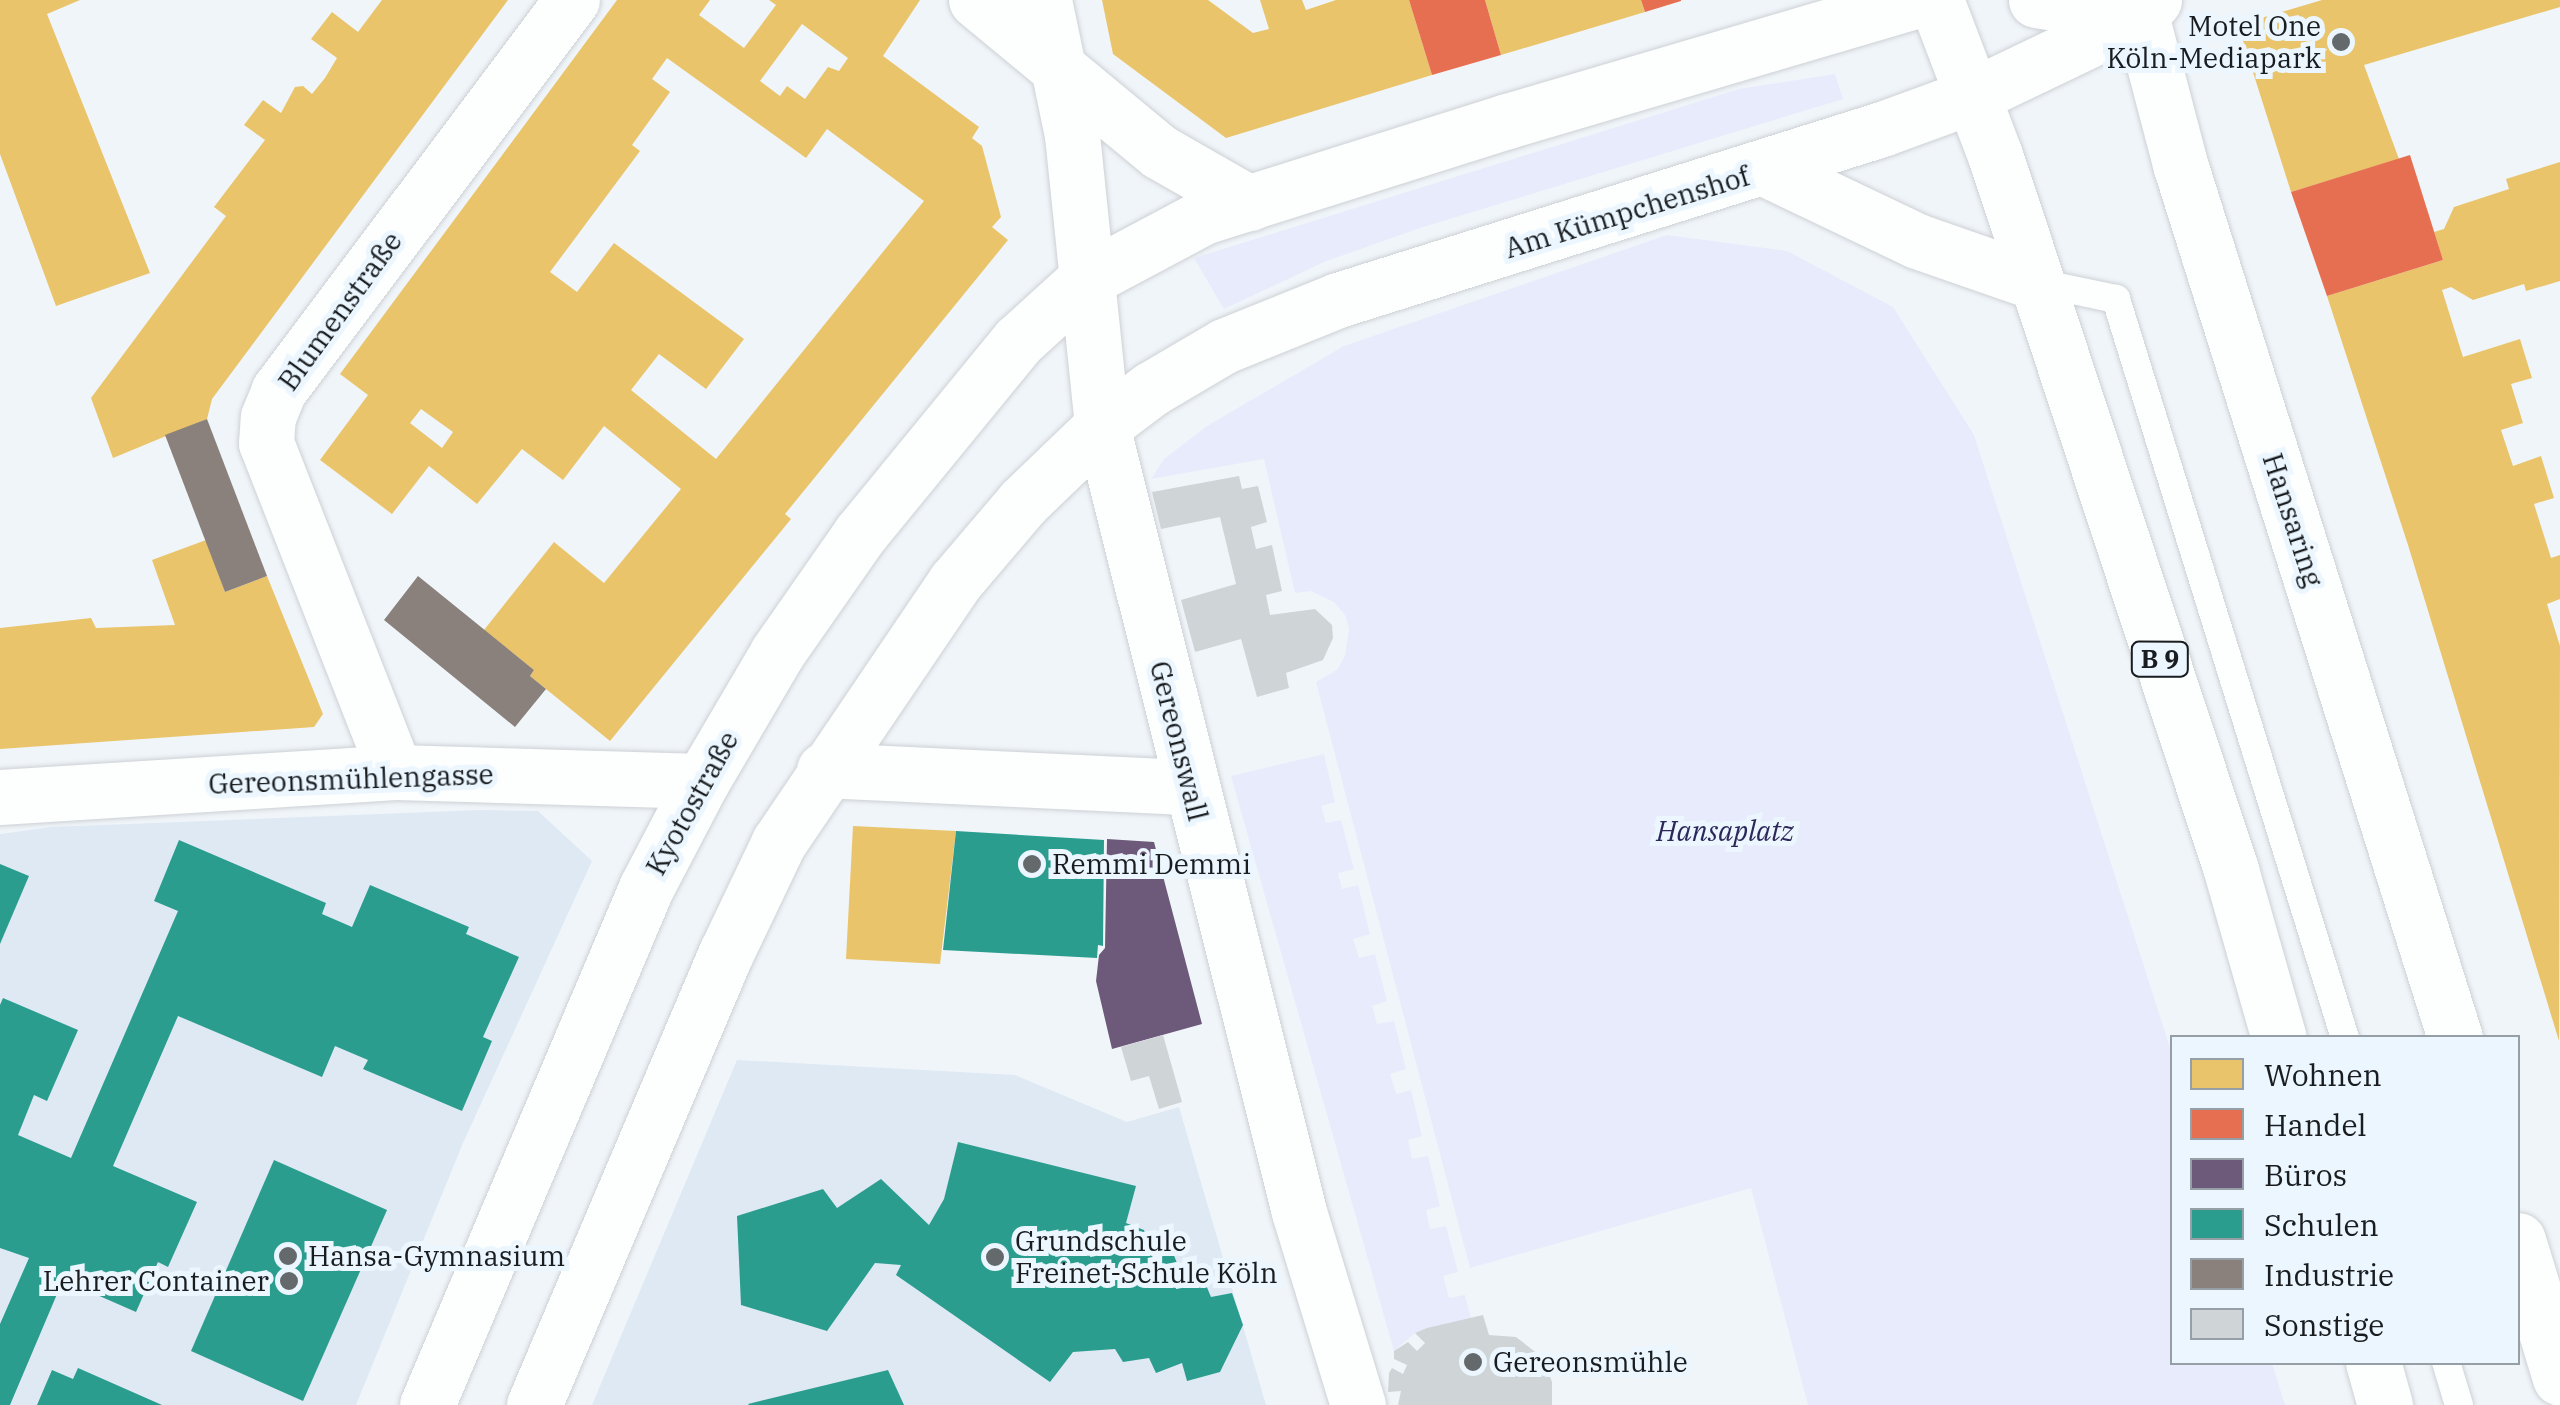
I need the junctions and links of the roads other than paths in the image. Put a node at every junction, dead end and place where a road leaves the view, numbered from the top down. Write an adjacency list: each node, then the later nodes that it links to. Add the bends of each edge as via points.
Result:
1 (572, 0): 16 (main road, Blumenstraße, via 279,390 268,417 266,442)
2 (976, 0): 8 (main road)
3 (1044, 0): 8 (main road, Gereonswall)
4 (1919, 0): 11 (main road)
5 (1936, 0): 9 (main road, B 9)
6 (2036, 0): 7 (main road)
7 (2126, 8): 9 (main road, Am Kümpchenshof); 22 (main road, Hansaring, via 2134,44 2153,68)
8 (1058, 66): 11 (main road, via 1160,152); 12 (main road, Gereonswall, via 1072,135)
9 (1972, 96): 10 (main road, Am Kümpchenshof); 13 (main road, B 9)
10 (1766, 169): 13 (main road, via 1916,240); 14 (main road, Am Kümpchenshof, via 1338,300 1224,346)
11 (1249, 203): 12 (main road, via 1163,235)
12 (1085, 280): 14 (main road, Gereonswall); 17 (main road, Kyotostraße, via 1018,341 860,534 777,653)
13 (2035, 282): 20 (main road, B 9); 21 (lane, via 2116,299)
14 (1102, 426): 15 (main road, via 1023,502 954,582); 18 (main road, Gereonswall)
15 (824, 770): 18 (main road); 28 (main road, via 779,842 726,953)
16 (395, 772): 17 (main road, Gereonsmühlengasse); 19 (main road, Gereonsmühlengasse)
17 (702, 781): 27 (main road, Kyotostraße, via 646,888)
18 (1190, 788): 29 (main road, Gereonswall, via 1300,1212)
19 (0, 797)
20 (2278, 1035)
21 (2344, 1035)
22 (2455, 1035)
23 (2520, 1247): 26 (main road)
24 (2374, 1365): 30 (main road)
25 (2447, 1365): 31 (lane)
26 (2560, 1378)
27 (427, 1405)
28 (534, 1405)
29 (1358, 1405)
30 (2385, 1405)
31 (2459, 1405)

